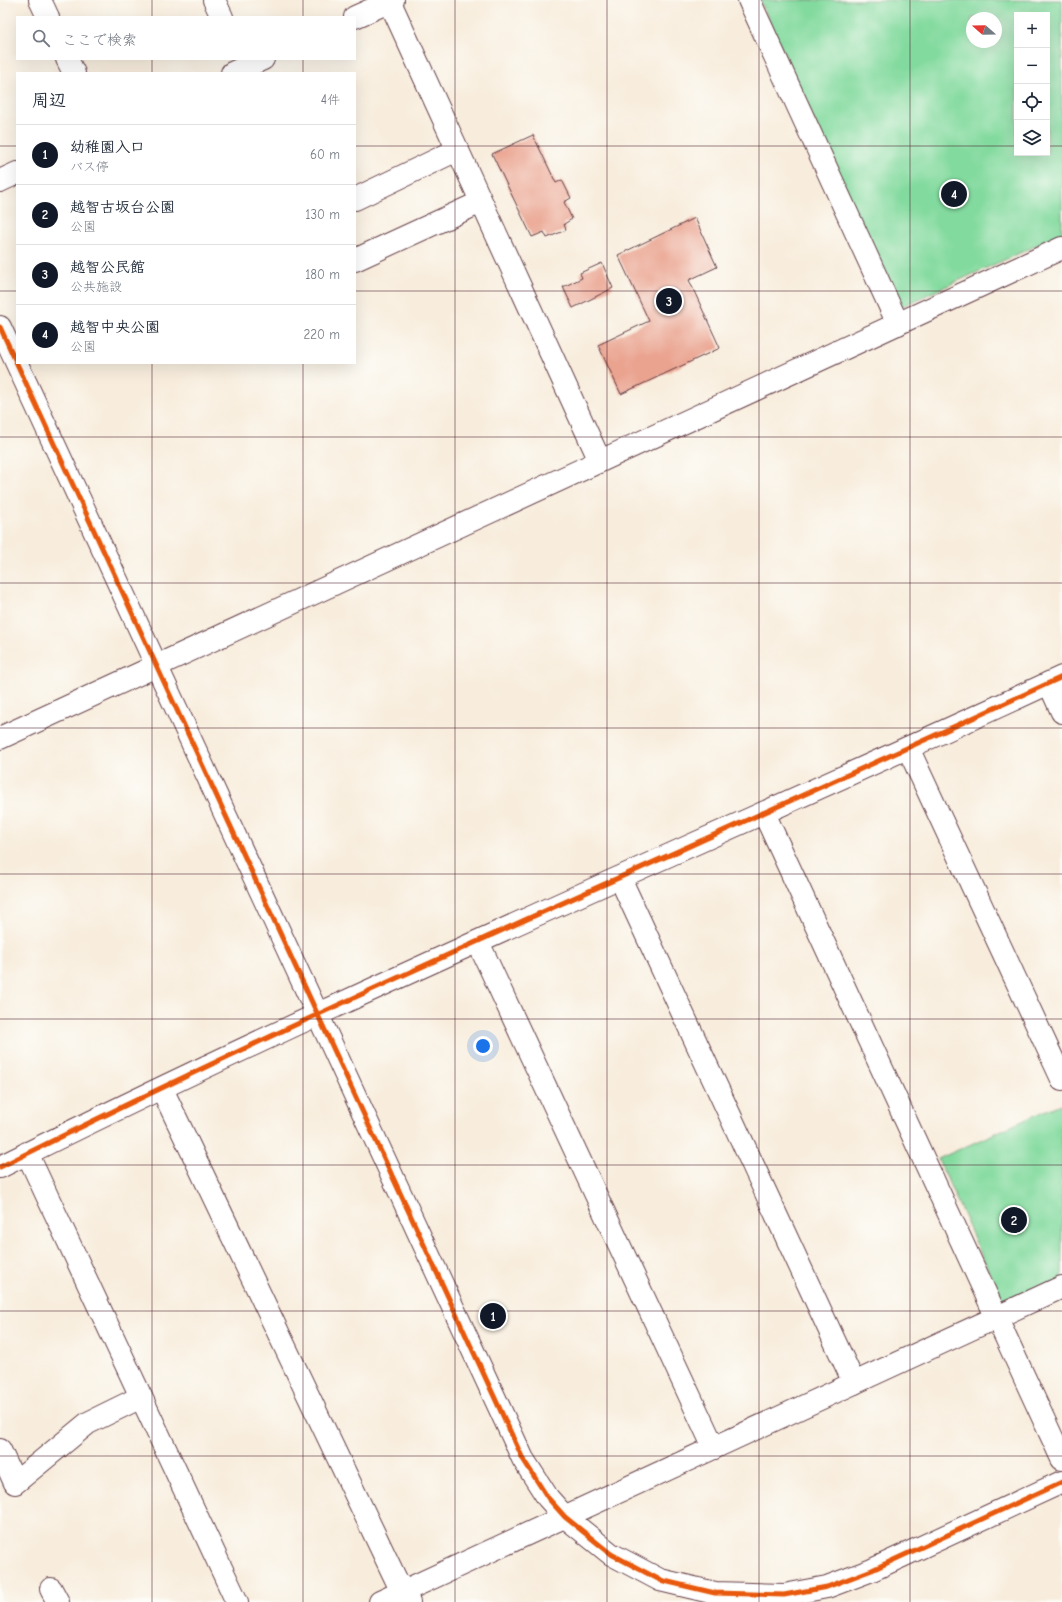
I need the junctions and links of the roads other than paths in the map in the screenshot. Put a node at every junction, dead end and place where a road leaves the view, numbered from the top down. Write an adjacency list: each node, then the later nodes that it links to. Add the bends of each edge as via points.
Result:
1 (40, 0): 5 (street)
2 (214, 0): 6 (street)
3 (390, 0): 7 (street); 10 (street)
4 (749, 0): 17 (street)
5 (48, 16)
6 (222, 16)
7 (356, 17)
8 (68, 60): 9 (street)
9 (74, 72)
10 (457, 150): 13 (street); 14 (street)
11 (16, 173): 12 (street)
12 (0, 181)
13 (356, 199)
14 (481, 202): 16 (street); 21 (street)
15 (1062, 248): 17 (street)
16 (356, 260)
17 (898, 324): 21 (street)
18 (0, 327): 19 (street)
19 (16, 362)
20 (17, 364): 22 (street)
21 (600, 462): 22 (street)
22 (156, 666): 25 (street); 30 (street)
23 (1055, 680): 24 (street); 26 (street)
24 (1062, 712)
25 (0, 738)
26 (908, 748): 27 (street); 31 (street)
27 (764, 813): 28 (street); 36 (street)
28 (620, 878): 29 (street); 37 (street)
29 (478, 942): 30 (street); 39 (street)
30 (317, 1015): 32 (street); 43 (street, via 523,1459 548,1498)
31 (1062, 1079)
32 (162, 1088): 33 (street); 44 (street)
33 (27, 1153): 34 (street); 38 (street)
34 (0, 1167)
35 (1062, 1287): 36 (street)
36 (997, 1317): 37 (street); 41 (street)
37 (854, 1383): 39 (street)
38 (141, 1397): 40 (street, via 88,1423 14,1483); 45 (street)
39 (714, 1448): 43 (street)
40 (0, 1450)
41 (1062, 1459)
42 (1062, 1482): 43 (street, via 872,1570 827,1587 784,1595 715,1593 660,1580 611,1554)
43 (565, 1516): 44 (street)
44 (405, 1597): 46 (street)
45 (237, 1602)
46 (380, 1602)

